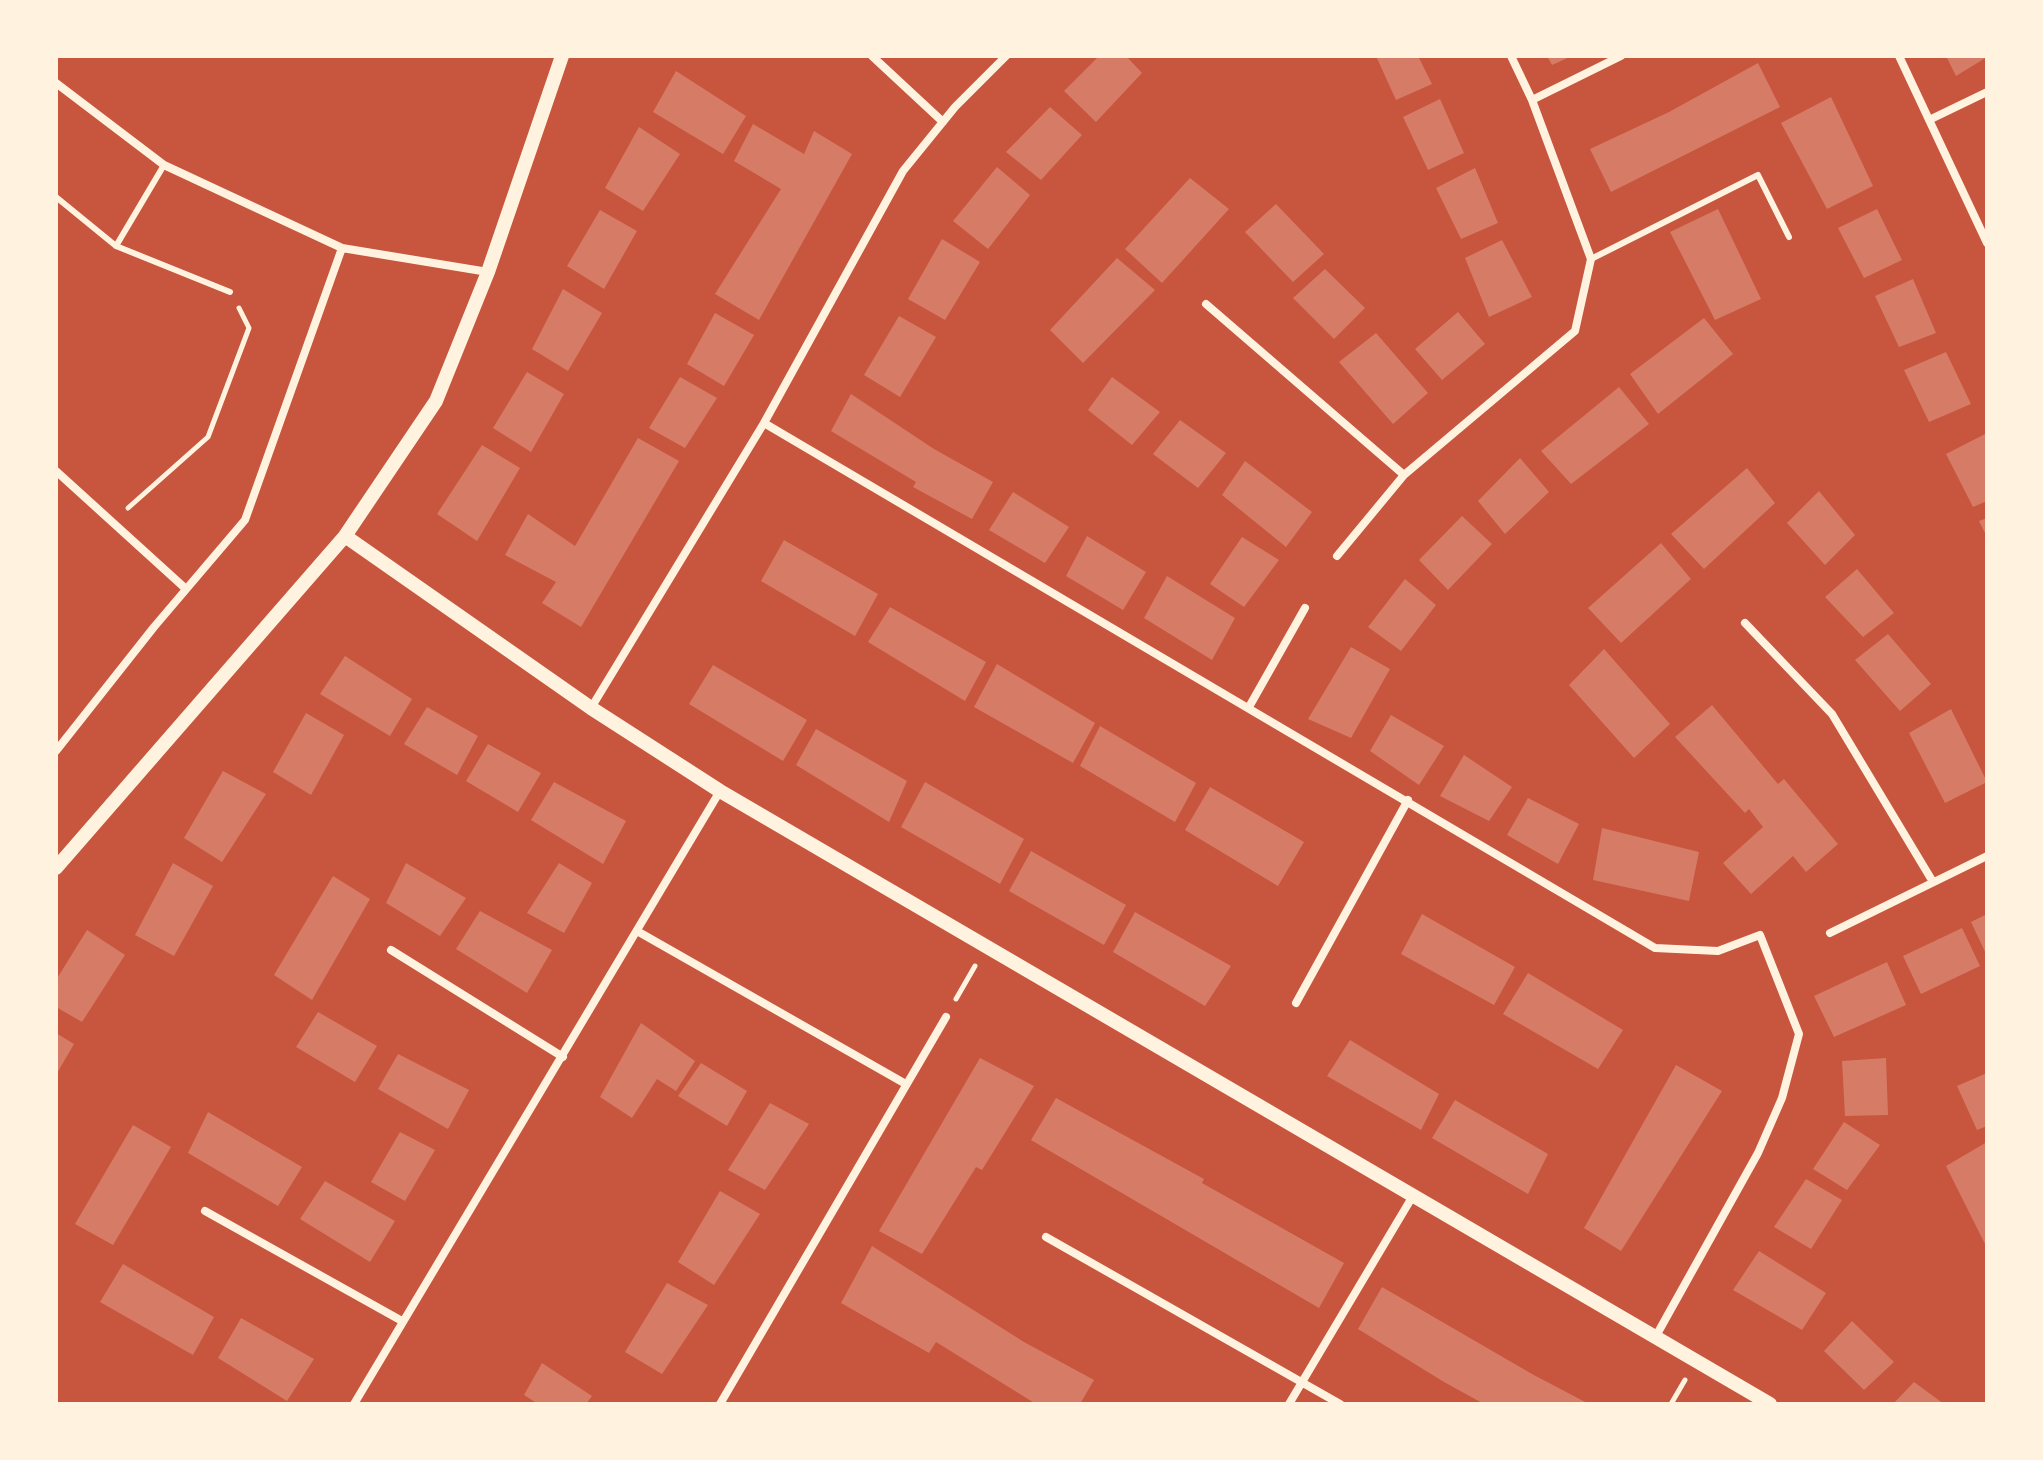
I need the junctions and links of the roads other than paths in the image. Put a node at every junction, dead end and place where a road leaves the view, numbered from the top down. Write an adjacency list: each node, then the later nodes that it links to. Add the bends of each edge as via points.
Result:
1 (562, 56): 19 (street)
2 (872, 56): 11 (street)
3 (1006, 56): 11 (street)
4 (1511, 56): 9 (street)
5 (1621, 56): 9 (street)
6 (1899, 56): 10 (street)
7 (56, 83): 12 (street)
8 (1987, 92): 10 (street)
9 (1532, 100): 18 (street)
10 (1929, 120): 15 (street)
11 (943, 122): 22 (street, via 903,171)
12 (164, 165): 16 (lane); 17 (street)
13 (56, 197): 16 (lane)
14 (1789, 237): 18 (lane, via 1758,175)
15 (1987, 243)
16 (116, 246): 20 (lane)
17 (342, 248): 19 (street); 27 (street, via 245,520)
18 (1591, 259): 24 (street, via 1575,331)
19 (488, 272): 25 (street, via 436,401)
20 (230, 292)
21 (1206, 304): 24 (street)
22 (764, 423): 30 (street); 31 (street)
23 (56, 471): 27 (street)
24 (1404, 475): 26 (street)
25 (345, 536): 31 (street); 36 (street)
26 (1337, 556)
27 (186, 589): 32 (street)
28 (1305, 608): 30 (street)
29 (1745, 623): 37 (street, via 1832,714)
30 (1249, 707): 34 (street)
31 (591, 708): 33 (street)
32 (56, 751)
33 (720, 791): 38 (street); 45 (street)
34 (1408, 800): 41 (street); 49 (street, via 1655,948 1718,951 1760,935 1799,1034 1782,1098 1758,1153)
35 (1987, 856): 37 (street)
36 (56, 868)
37 (1933, 882): 39 (street)
38 (637, 931): 43 (street); 44 (street)
39 (1830, 933)
40 (391, 950): 43 (street)
41 (1296, 1003)
42 (946, 1017): 44 (street)
43 (563, 1057): 48 (street)
44 (904, 1083): 52 (street)
45 (1414, 1194): 49 (street); 50 (street)
46 (205, 1211): 48 (street)
47 (1046, 1237): 50 (street)
48 (402, 1321): 51 (street)
49 (1656, 1336): 55 (street)
50 (1303, 1381): 53 (street); 54 (street)
51 (354, 1404)
52 (720, 1404)
53 (1289, 1404)
54 (1340, 1404)
55 (1770, 1404)

